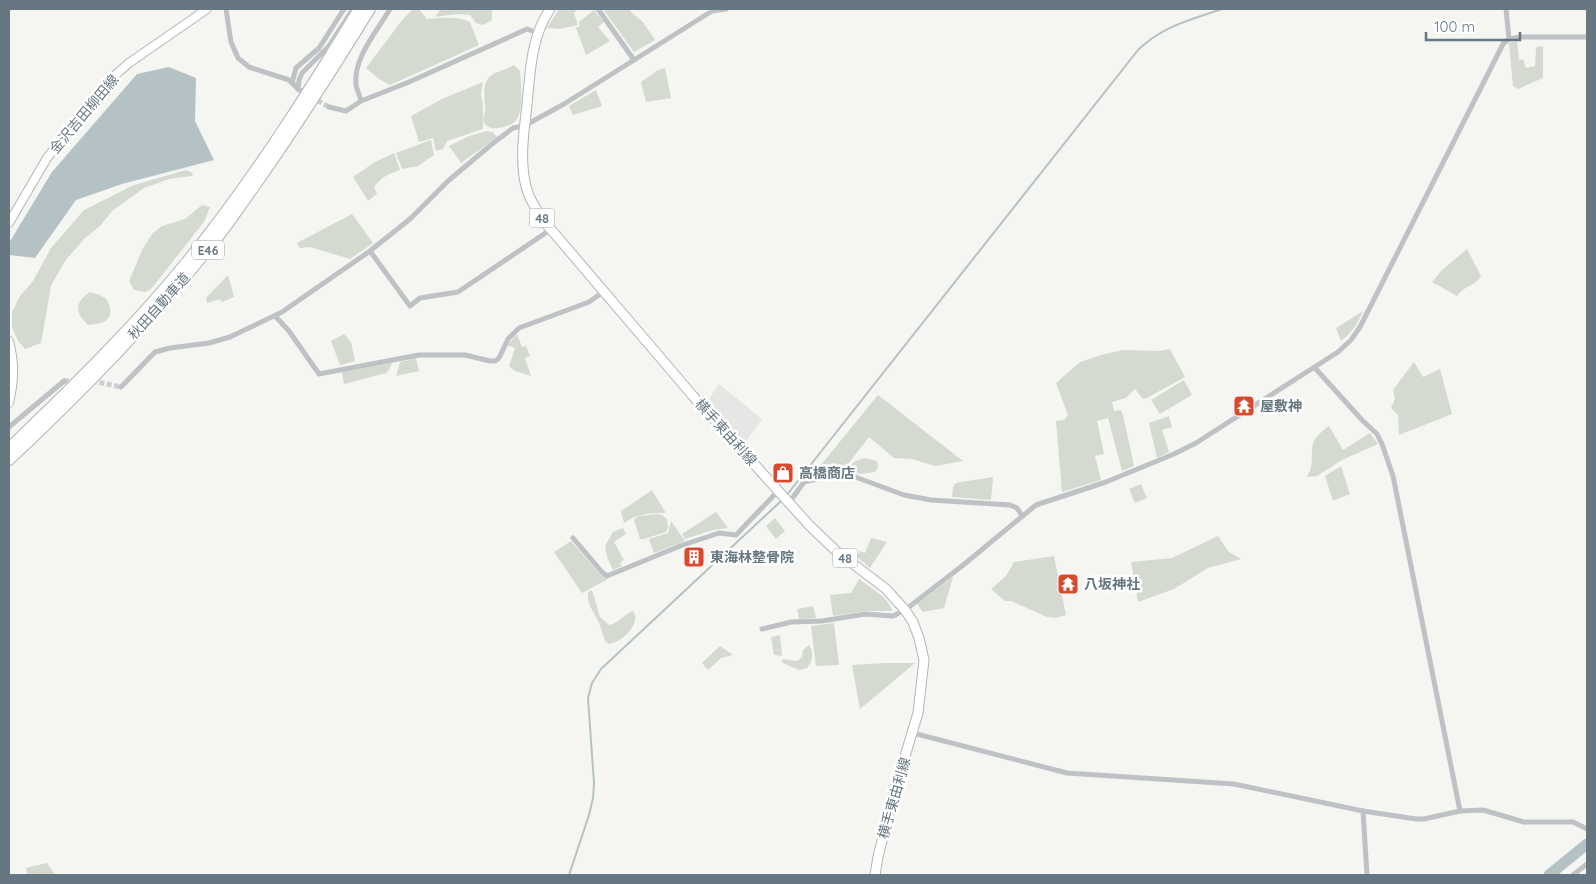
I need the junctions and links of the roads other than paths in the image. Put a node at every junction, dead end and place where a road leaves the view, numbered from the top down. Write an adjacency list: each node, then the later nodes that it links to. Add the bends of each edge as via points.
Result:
1 (207, 9): 20 (main road, 金沢吉田柳田線, via 129,63 105,84 47,158)
2 (226, 9): 16 (street, via 231,42 238,58 249,67)
3 (344, 9): 16 (street, via 319,48 296,68)
4 (353, 9): 16 (street, via 329,46 302,73 298,89)
5 (359, 9): 31 (highway, 秋田自動車道 / E46, via 279,134 208,235 153,301)
6 (370, 9): 32 (highway, 秋田自動車道 / E46, via 315,97 216,241 154,314 63,410)
7 (390, 9): 17 (street, via 361,56 356,86)
8 (550, 9): 12 (main road, 横手東由利線 / 48)
9 (598, 9): 15 (street)
10 (726, 9): 15 (street, via 712,11)
11 (1506, 9): 14 (street)
12 (538, 33): 17 (street, via 527,29); 19 (main road, 横手東由利線 / 48, via 532,55)
13 (1587, 37): 14 (street)
14 (1509, 39): 26 (street, via 1503,44 1360,327 1338,352)
15 (634, 60): 19 (street)
16 (292, 83)
17 (362, 101): 18 (street, via 346,111)
18 (329, 108)
19 (524, 126): 21 (main road, 横手東由利線 / 48, via 525,182 529,197); 22 (street, via 513,128 492,144)
20 (9, 223)
21 (550, 230): 22 (street, via 458,292 420,298 410,306); 23 (main road, 横手東由利線 / 48)
22 (370, 251): 24 (street)
23 (603, 292): 24 (street, via 588,302 519,328 495,361 466,355 419,355 320,374); 33 (main road, 横手東由利線 / 48)
24 (275, 316): 28 (street, via 230,337 156,352)
25 (9, 341): 29 (main road, via 14,378)
26 (1315, 368): 35 (street, via 1196,443 1106,482 1036,505); 41 (street, via 1377,434 1393,476)
27 (64, 381): 30 (street)
28 (121, 387)
29 (9, 403)
30 (9, 428)
31 (9, 448)
32 (9, 460)
33 (778, 491): 34 (main road, 横手東由利線 / 48); 36 (street, via 736,534 719,532 608,576)
34 (789, 503): 35 (street, via 804,482 830,476 850,476 904,495 931,500 1010,505 1017,508); 37 (main road, 横手東由利線 / 48, via 835,550 886,589)
35 (1022, 516): 37 (street)
36 (573, 538)
37 (905, 610): 38 (street, via 893,616 865,614); 39 (main road, 横手東由利線 / 48, via 913,622 924,660)
38 (762, 628)
39 (913, 733): 40 (street, via 1067,773 1234,784); 44 (main road, 横手東由利線 / 48, via 893,796)
40 (1363, 811): 41 (street, via 1424,819); 45 (street)
41 (1460, 811): 42 (street, via 1483,810 1524,822 1573,822)
42 (1585, 828)
43 (1587, 864): 46 (street)
44 (875, 875)
45 (1367, 875)
46 (1573, 875)

